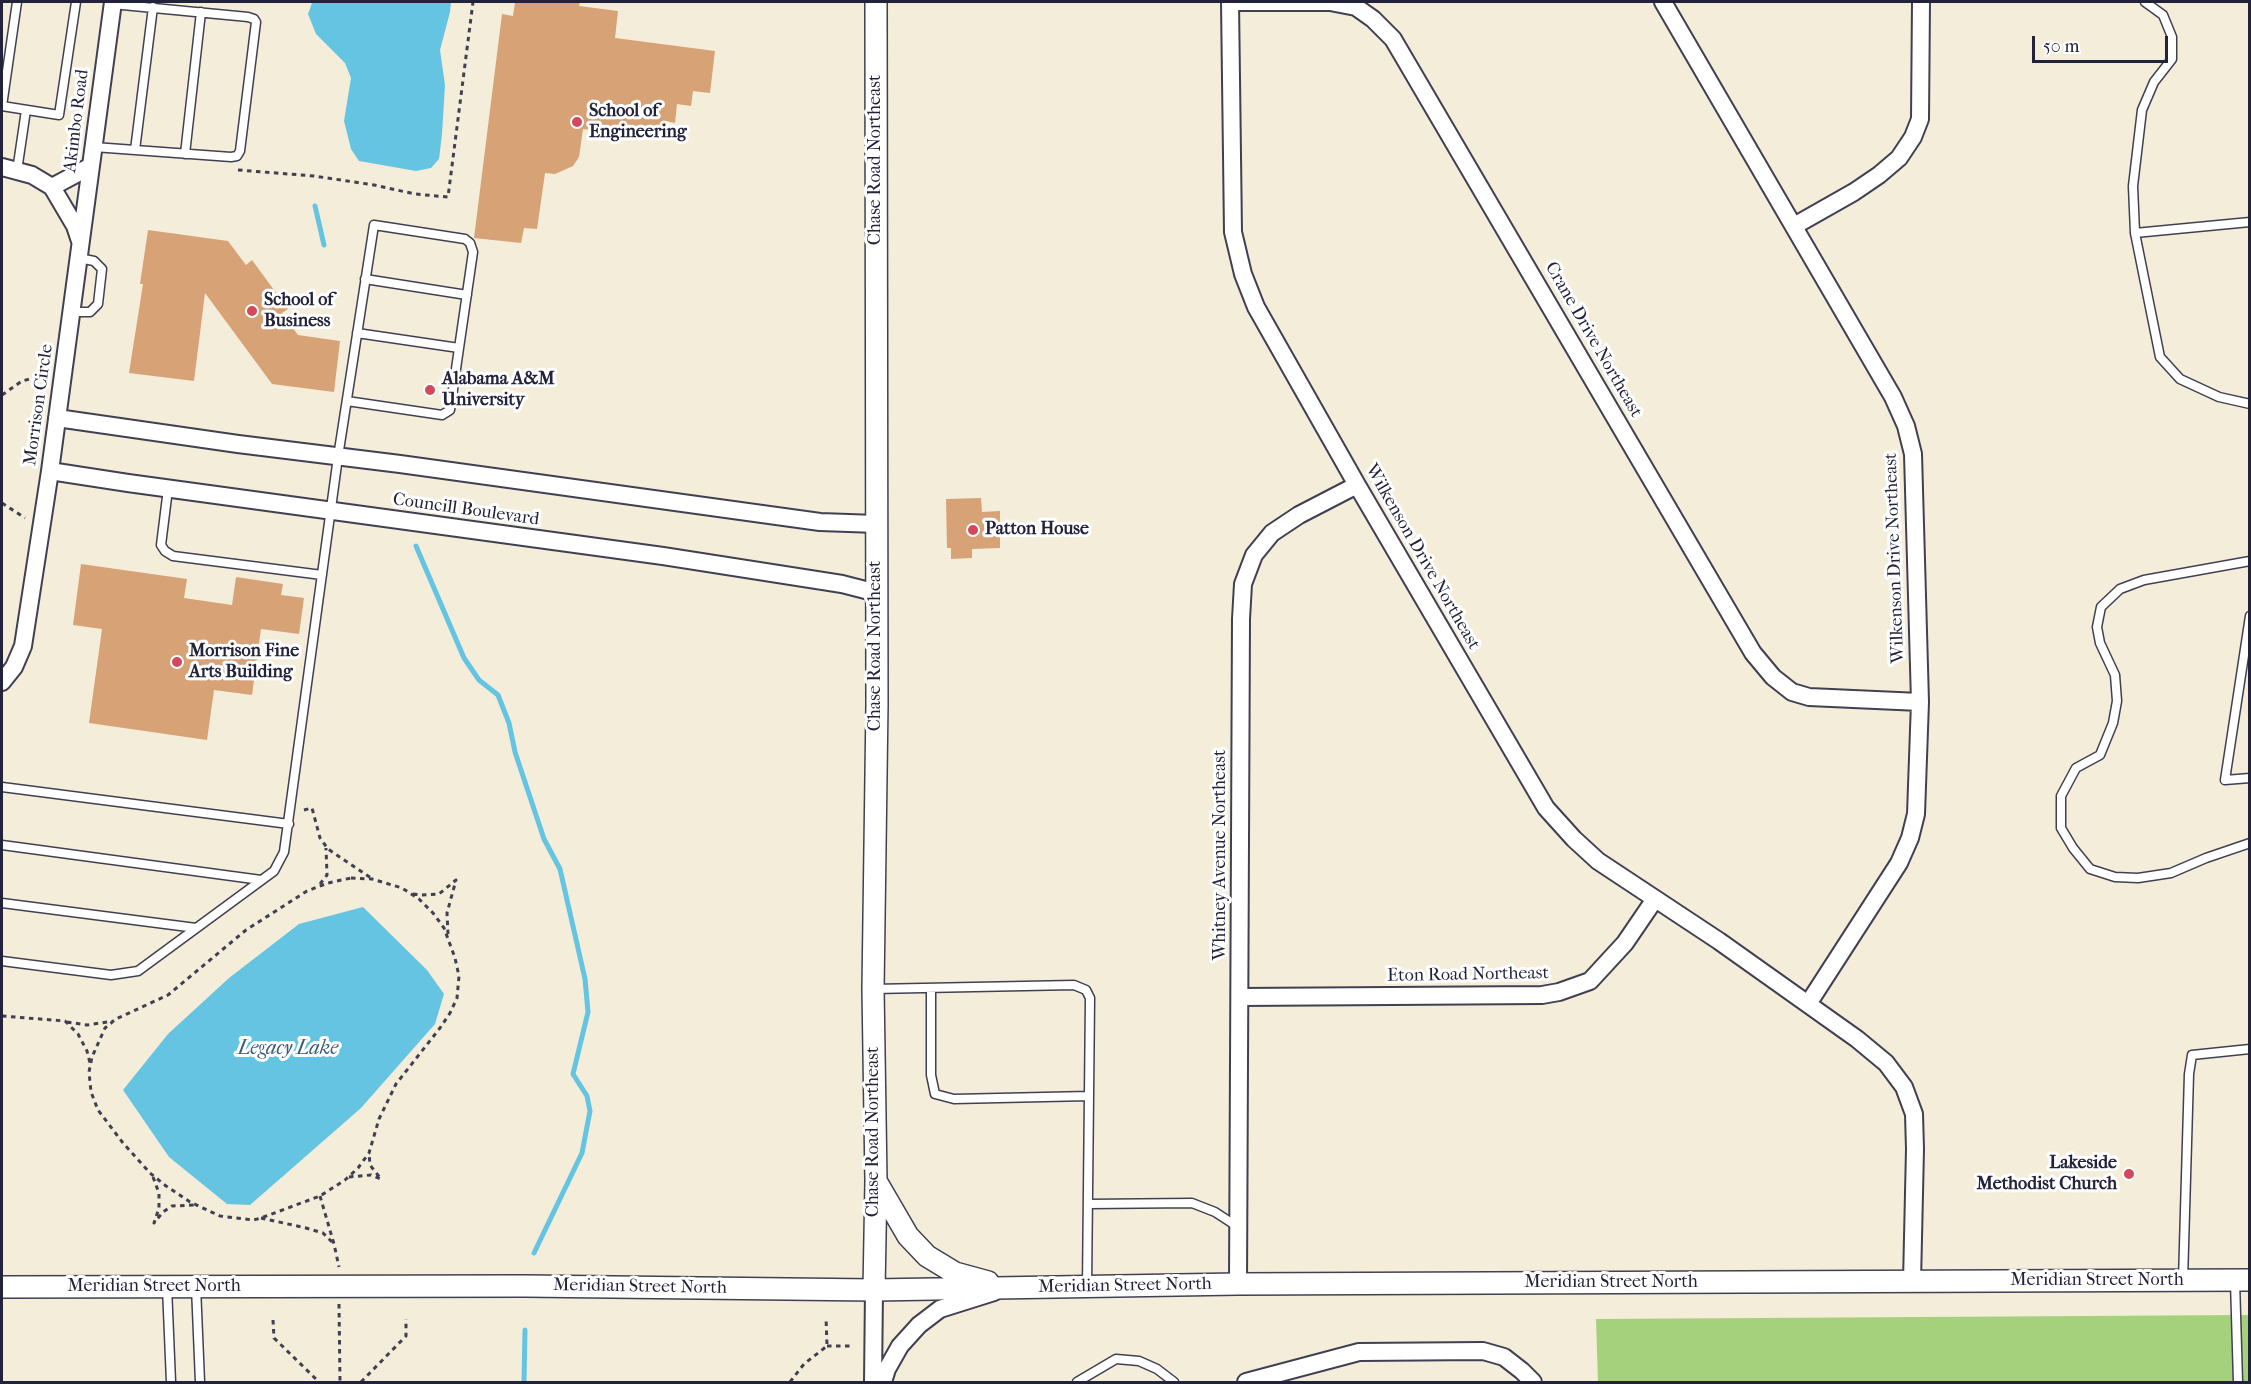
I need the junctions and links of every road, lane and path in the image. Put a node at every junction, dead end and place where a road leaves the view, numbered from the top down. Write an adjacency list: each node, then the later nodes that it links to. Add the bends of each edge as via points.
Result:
1 (17, 2): 12 (lane)
2 (76, 2): 13 (lane, via 59,115)
3 (473, 2): 19 (path, via 448,197 314,176)
4 (876, 2): 42 (street, Chase Road Northeast)
5 (1230, 2): 37 (street, Wilkenson Drive Northeast, via 1233,232 1244,274 1256,307); 48 (street, Crane Drive Northeast, via 1330,2 1356,7 1393,39 1753,653 1792,692 1809,697)
6 (1663, 2): 22 (street, Wilkenson Drive Northeast)
7 (1921, 2): 22 (street, via 1920,119 1913,137 1899,159 1879,175)
8 (2145, 2): 23 (lane, via 2163,15 2172,37 2172,58 2154,82 2142,111 2133,186)
9 (112, 3): 10 (lane); 14 (street, Akimbo Road)
10 (153, 8): 11 (lane); 15 (lane)
11 (201, 12): 16 (lane); 16 (lane, via 248,16 256,22 240,151 231,157)
12 (2, 106): 13 (lane)
13 (26, 110): 18 (lane)
14 (94, 147): 15 (lane); 17 (street, Akimbo Road)
15 (135, 150): 16 (lane)
16 (185, 154)
17 (91, 166): 20 (street); 24 (street, Akimbo Road)
18 (9, 169): 20 (street, via 32,175)
19 (232, 170)
20 (52, 187): 24 (street, Morrison Circle, via 75,226)
21 (2250, 222): 23 (lane)
22 (1794, 226): 48 (street, Wilkenson Drive Northeast, via 1906,426 1915,484)
23 (2135, 233): 33 (lane, via 2160,357 2180,379 2219,397)
24 (80, 251): 27 (street, Morrison Circle); 27 (lane, via 101,266 102,273 98,303 90,312)
25 (365, 279): 26 (lane); 26 (lane, via 374,225 454,237 465,239 473,252); 28 (lane)
26 (467, 295): 29 (lane)
27 (72, 312): 34 (street, Morrison Circle)
28 (357, 333): 29 (lane); 32 (lane)
29 (459, 348): 32 (lane, via 447,414)
30 (46, 375): 31 (path, via 22,381)
31 (2, 394)
32 (347, 401): 35 (lane)
33 (2250, 404)
34 (57, 418): 35 (street, Councill Boulevard); 36 (street, Morrison Circle)
35 (338, 457): 40 (lane); 42 (street, Councill Boulevard, via 820,522)
36 (50, 471): 38 (street, Councill Boulevard); 47 (street, Morrison Circle, via 23,646)
37 (1357, 485): 60 (street, Wilkenson Drive Northeast, via 1546,808 1598,861); 67 (street, Whitney Avenue Northeast, via 1272,533 1254,555 1243,584)
38 (168, 489): 40 (street, Councill Boulevard); 44 (lane, via 161,545 173,556)
39 (2, 502): 41 (path)
40 (330, 511): 44 (lane); 45 (street, Councill Boulevard, via 674,558)
41 (29, 519)
42 (877, 524): 45 (street, Chase Road Northeast)
43 (2250, 561): 53 (lane, via 2144,580 2120,589 2101,607 2097,627 2100,643 2115,675 2117,701 2113,723 2100,754 2076,768 2061,796 2061,828 2073,848 2090,869 2115,877 2171,873)
44 (322, 575): 51 (lane)
45 (877, 593): 66 (street, Chase Road Northeast)
46 (2250, 616): 49 (lane, via 2225,780)
47 (2, 682)
48 (1920, 702): 68 (street, Wilkenson Drive Northeast, via 1916,814 1910,838 1899,863)
49 (2250, 778)
50 (2, 787): 52 (lane)
51 (291, 807): 52 (lane); 55 (path, via 312,808)
52 (289, 824): 57 (lane, via 284,852 274,871)
53 (2250, 843)
54 (2, 844): 57 (lane)
55 (325, 845): 56 (path); 58 (path, via 327,875)
56 (372, 879): 58 (path, via 351,878); 59 (path)
57 (261, 880): 62 (lane)
58 (317, 887): 70 (path, via 246,930 168,995)
59 (410, 893): 63 (path, via 433,913); 63 (path, via 439,894 456,880 447,913)
60 (1655, 899): 67 (street, Eton Road Northeast, via 1625,943 1590,981 1559,992); 68 (street, Wilkenson Drive Northeast)
61 (2, 903): 62 (lane)
62 (196, 928): 64 (lane, via 129,974)
63 (448, 939): 75 (path, via 459,976 456,999 440,1028 396,1084 379,1119)
64 (2, 961)
65 (931, 988): 66 (lane); 74 (lane, via 931,1076 935,1094 954,1099); 74 (lane, via 1074,985 1086,990 1090,998)
66 (873, 989): 78 (street, Chase Road Northeast)
67 (1240, 997): 82 (street, Whitney Avenue Northeast)
68 (1808, 1004): 86 (street, Wilkenson Drive Northeast, via 1886,1063 1904,1087 1914,1114 1916,1149)
69 (2, 1016): 71 (path)
70 (114, 1021): 71 (path, via 80,1025); 73 (path, via 105,1028)
71 (65, 1022): 73 (path, via 78,1034)
72 (2250, 1049): 85 (lane, via 2192,1055)
73 (90, 1065): 76 (path, via 91,1092 98,1110)
74 (1089, 1096): 79 (lane)
75 (369, 1153): 77 (path); 77 (path, via 370,1165 381,1179 371,1175)
76 (153, 1176): 80 (path); 80 (path, via 159,1193 154,1223 172,1206)
77 (348, 1178): 81 (path, via 320,1197)
78 (876, 1181): 92 (street, via 908,1236 927,1256 955,1273); 93 (street, Chase Road Northeast)
79 (1088, 1204): 82 (lane, via 1192,1203); 91 (lane)
80 (197, 1205): 81 (path, via 228,1217)
81 (261, 1218): 83 (path, via 323,1233)
82 (1238, 1227): 87 (street, Whitney Avenue Northeast)
83 (334, 1244)
84 (2242, 1280): 85 (street, Meridian Street North); 110 (lane)
85 (2183, 1281): 86 (street, Meridian Street North)
86 (1912, 1282): 87 (street, Meridian Street North)
87 (1238, 1284): 91 (street, Meridian Street North)
88 (2, 1287): 89 (street, Meridian Street North)
89 (167, 1287): 90 (street, Meridian Street North); 99 (lane)
90 (196, 1287): 93 (street, Meridian Street North); 100 (lane)
91 (1087, 1287): 92 (street, Meridian Street North)
92 (1008, 1288): 93 (street, Meridian Street North); 105 (street, via 940,1309 900,1346)
93 (874, 1290): 104 (street)
94 (826, 1317): 97 (path)
95 (406, 1319): 102 (path, via 406,1336)
96 (273, 1320): 101 (path, via 274,1338)
97 (826, 1346): 98 (path); 103 (path, via 804,1364)
98 (851, 1346)
99 (171, 1383)
100 (200, 1383)
101 (320, 1383)
102 (361, 1383)
103 (790, 1383)
104 (873, 1383)
105 (883, 1383)
106 (1077, 1383): 107 (lane, via 1116,1359 1140,1361)
107 (1174, 1383)
108 (1246, 1383): 109 (street, via 1359,1352 1483,1351 1504,1357)
109 (1533, 1383)
110 (2238, 1383)

